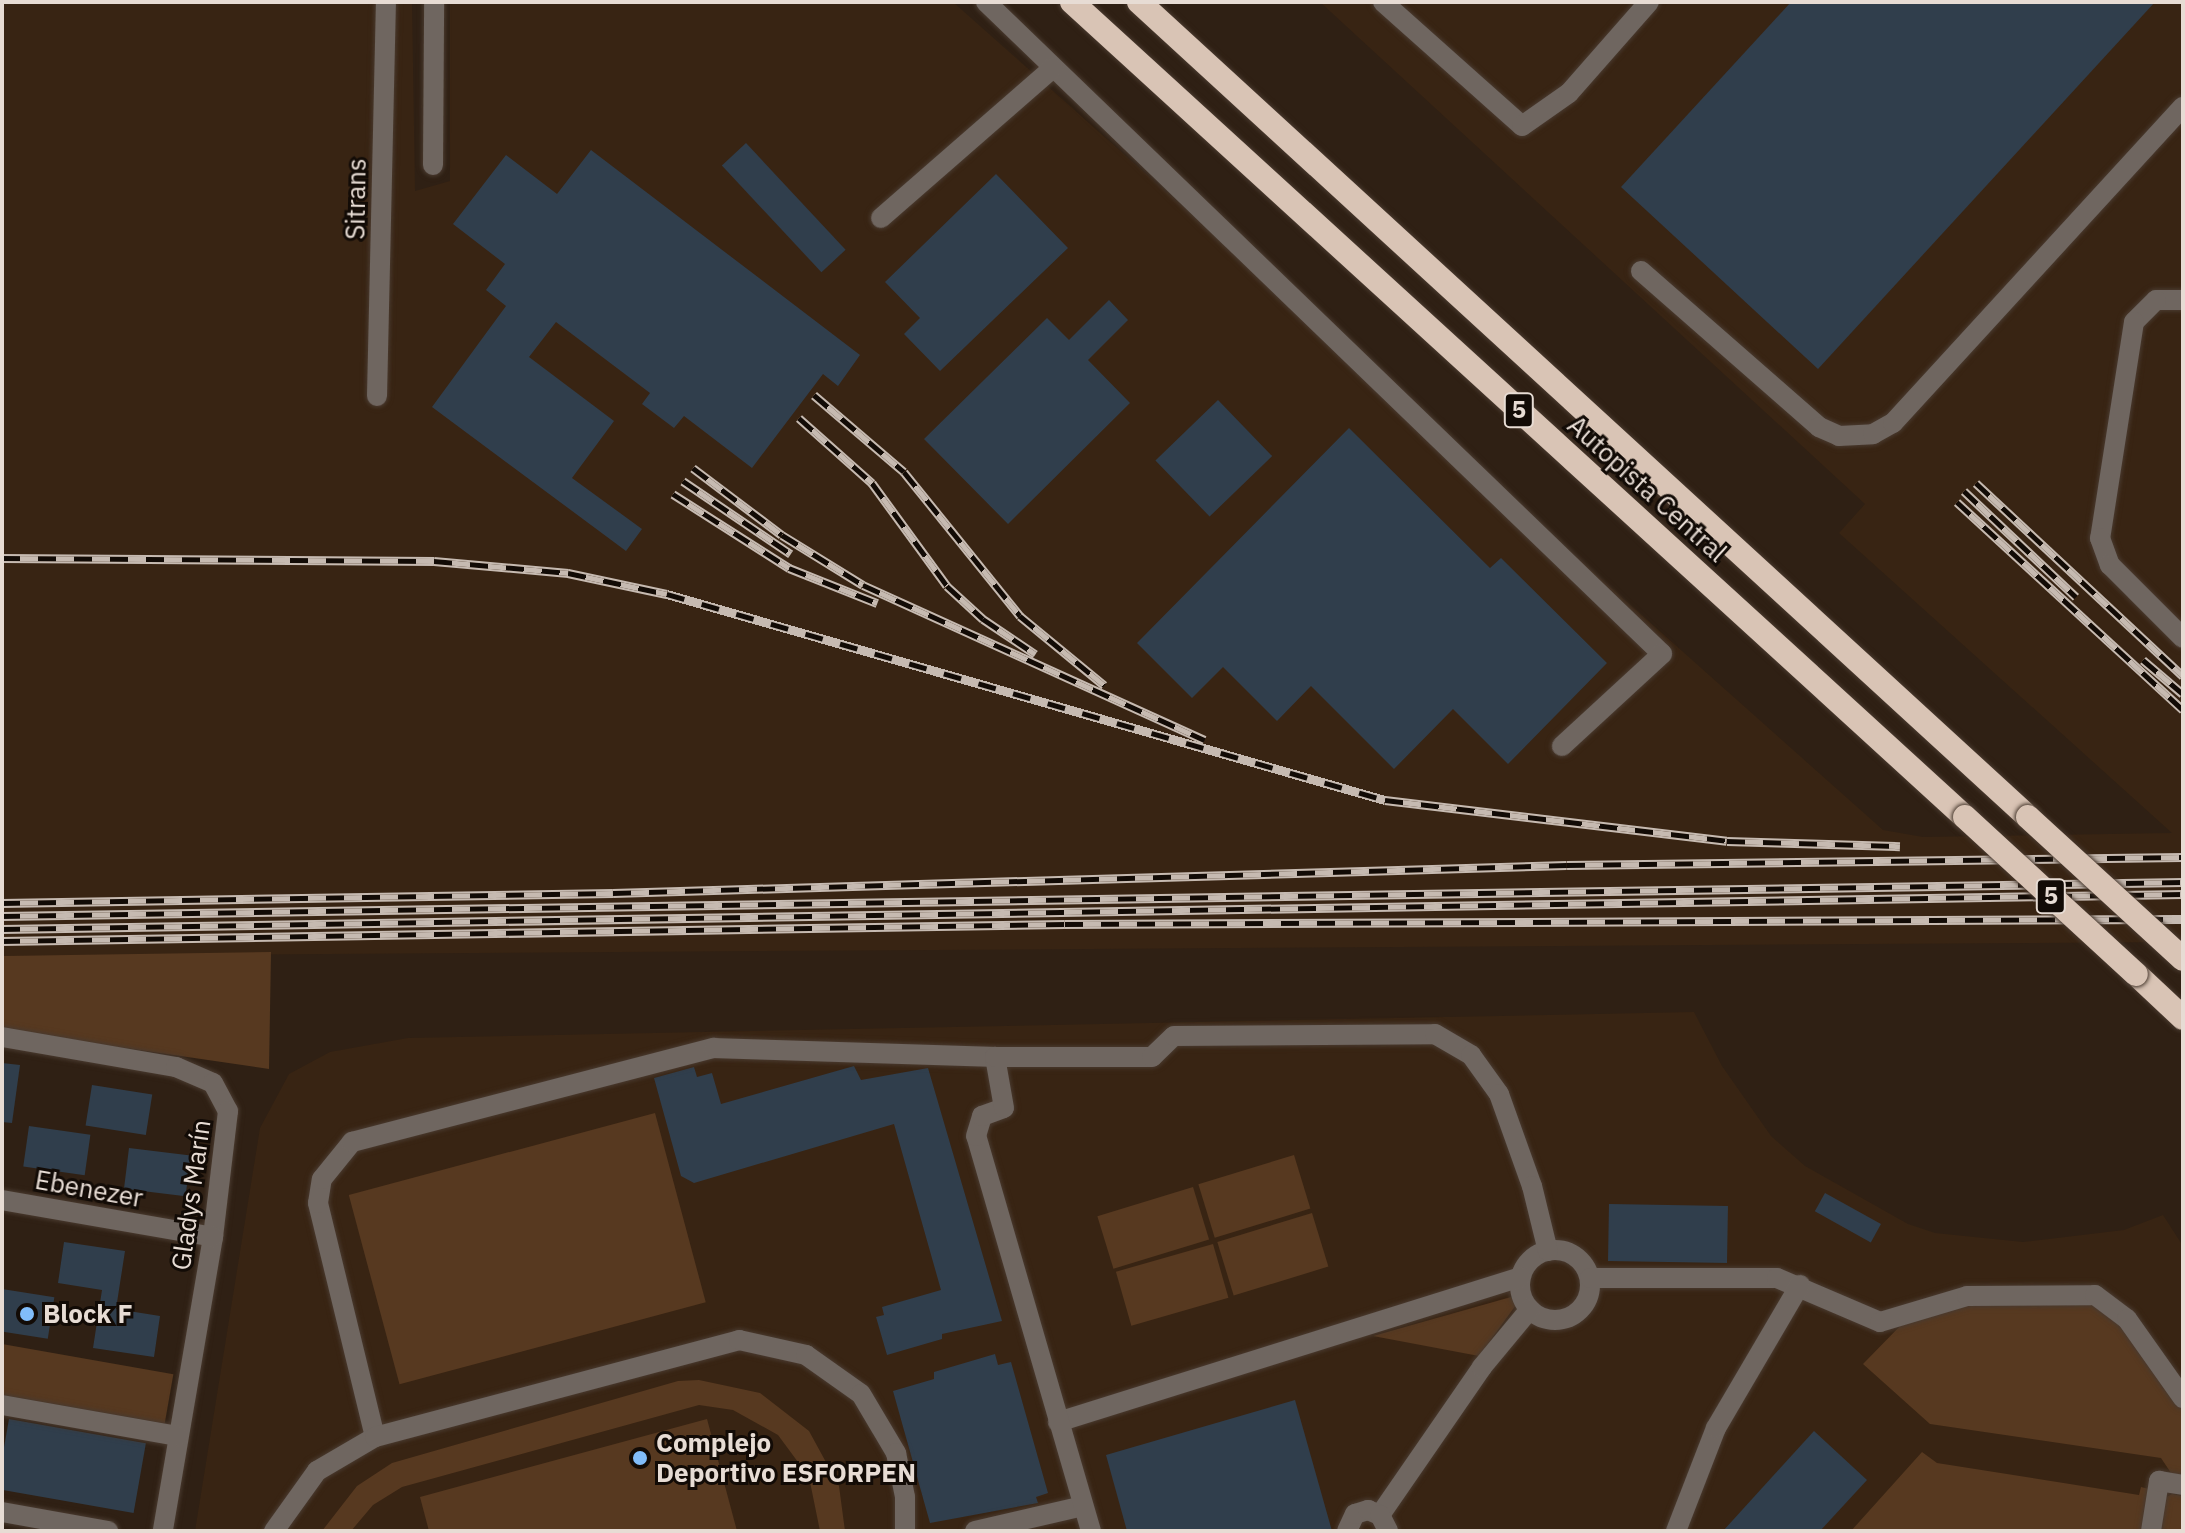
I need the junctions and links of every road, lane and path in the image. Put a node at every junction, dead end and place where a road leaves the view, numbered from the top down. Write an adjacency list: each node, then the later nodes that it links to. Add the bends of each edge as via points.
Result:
1 (386, 2): 14 (street, Sitrans)
2 (434, 2): 10 (street)
3 (986, 2): 8 (street)
4 (1072, 2): 18 (highway, Autopista Central / 5, bridge)
5 (1139, 2): 17 (highway, Autopista Central / 5, bridge)
6 (1383, 2): 7 (street, via 1522,126 1569,93)
7 (1649, 2)
8 (1053, 68): 11 (street); 16 (street, via 1662,654)
9 (2183, 107): 12 (street, via 1893,423 1873,434 1839,436 1819,427)
10 (433, 165)
11 (881, 218)
12 (1641, 271)
13 (2183, 300): 15 (street, via 2156,300 2134,322 2100,538 2110,565)
14 (377, 396)
15 (2183, 638)
16 (1562, 746)
17 (2183, 959)
18 (2183, 1018)
19 (2, 1037): 22 (street, Gladys Marín, via 176,1067 213,1083 228,1111 229,1132)
20 (995, 1057): 23 (street, via 1152,1057 1174,1036 1435,1034 1471,1055 1499,1094 1532,1186); 30 (street, via 1004,1108 982,1116 976,1136); 32 (street, via 714,1048 352,1142 322,1179 318,1203)
21 (2, 1200): 22 (street, Ebenezer)
22 (213, 1237): 31 (street, Gladys Marín)
23 (1548, 1251): 24 (street, via 1526,1266); 25 (street, via 1570,1253)
24 (1521, 1277): 27 (street); 30 (street)
25 (1590, 1278): 26 (street, via 1777,1278); 27 (street, via 1585,1304 1575,1315 1549,1320)
26 (1800, 1285): 28 (street, via 1880,1322 1967,1296 2095,1295 2127,1319); 44 (street, via 1716,1428)
27 (1530, 1309): 36 (street, via 1482,1367)
28 (2183, 1398)
29 (2, 1405): 31 (street)
30 (1058, 1422): 34 (street)
31 (178, 1436): 38 (street, Gladys Marín)
32 (375, 1437): 39 (street, via 317,1471); 40 (street, via 739,1340 762,1342 826,1365 875,1412 902,1475)
33 (2183, 1485): 45 (street, via 2159,1481)
34 (1083, 1506): 41 (street); 42 (street)
35 (2, 1512): 37 (street)
36 (1384, 1523): 43 (street, via 1361,1511)
37 (108, 1531)
38 (163, 1531)
39 (274, 1531)
40 (905, 1531)
41 (975, 1531)
42 (1091, 1531)
43 (1347, 1531)
44 (1676, 1531)
45 (2151, 1531)

